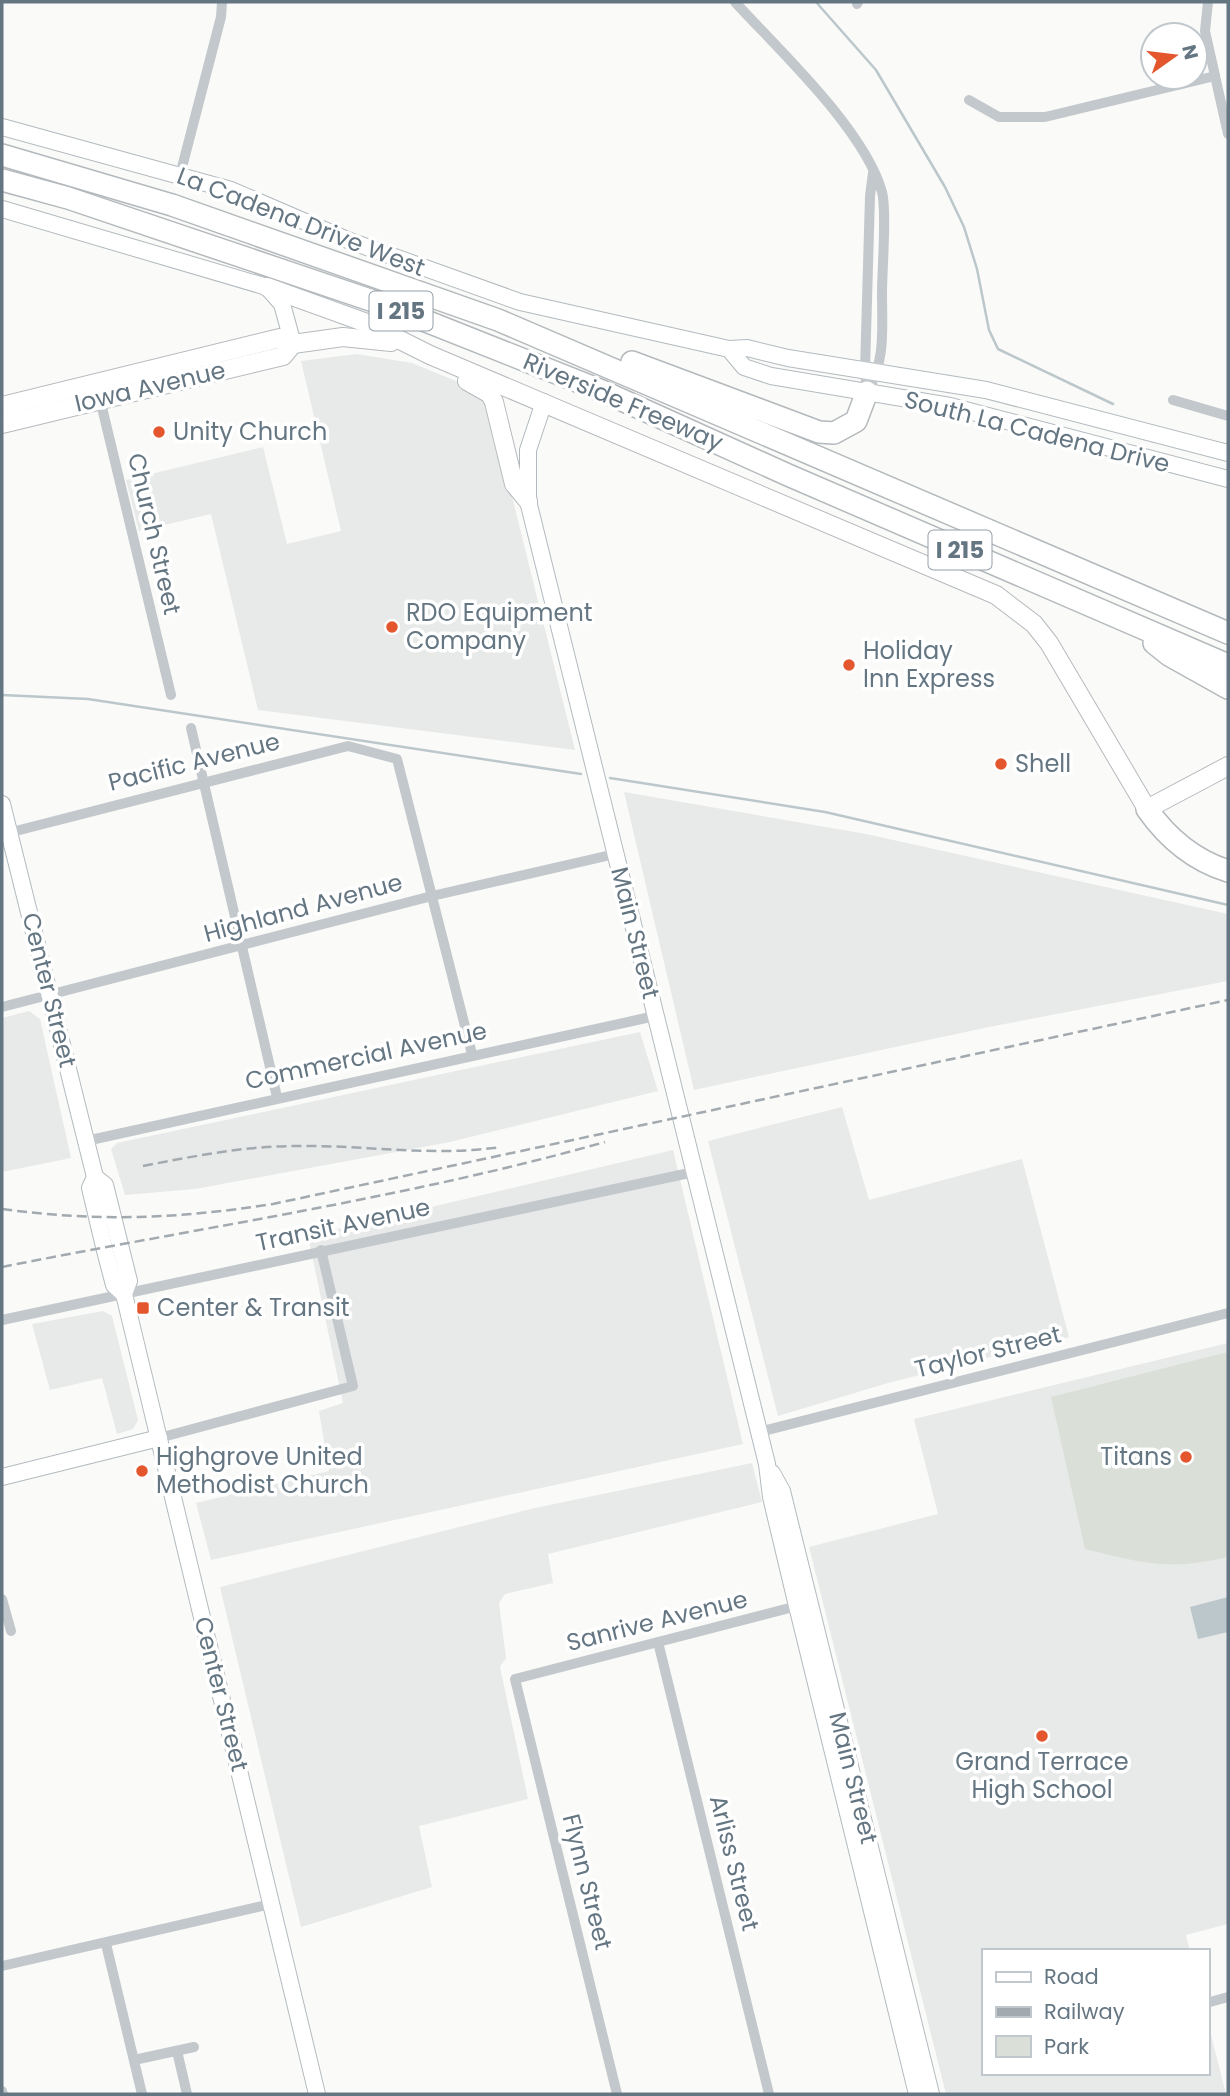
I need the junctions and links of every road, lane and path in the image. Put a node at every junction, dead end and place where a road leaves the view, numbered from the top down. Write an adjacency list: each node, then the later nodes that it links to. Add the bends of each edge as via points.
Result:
1 (222, 2): 9 (street)
2 (735, 2): 19 (street, via 839,118 883,193)
3 (1207, 3): 4 (street, via 1205,31)
4 (1215, 76): 5 (street, via 1045,117 999,117); 7 (street)
5 (969, 100)
6 (2, 127): 9 (main road, La Cadena Drive West)
7 (1228, 134)
8 (2, 155): 14 (highway, Riverside Freeway / I 215, via 172,205)
9 (180, 174): 13 (main road, La Cadena Drive West)
10 (2, 180): 30 (highway, Riverside Freeway / I 215, via 388,306 602,391)
11 (2, 209): 12 (main road)
12 (267, 287): 15 (main road, via 282,304); 16 (main road, via 364,323)
13 (477, 287): 17 (main road, South La Cadena Drive, via 556,312)
14 (498, 320): 21 (highway, via 528,324 819,432 834,433 856,421); 31 (highway, Riverside Freeway / I 215)
15 (293, 344): 16 (main road, Iowa Avenue, via 343,337); 20 (main road, Iowa Avenue, via 280,338)
16 (408, 345): 18 (main road)
17 (729, 349): 19 (main road, South La Cadena Drive, via 747,348); 21 (main road, South La Cadena Drive, via 744,367 771,376)
18 (430, 355): 23 (main road); 29 (main road, via 447,372 490,394 514,484)
19 (872, 372): 21 (street); 27 (main road, South La Cadena Drive, via 986,390)
20 (99, 391): 24 (main road, Iowa Avenue); 26 (main road, Iowa Avenue); 34 (street, Church Street)
21 (867, 392): 28 (main road, South La Cadena Drive, via 989,415)
22 (1173, 400): 25 (street)
23 (544, 402): 29 (main road, Main Street, via 528,450); 39 (main road, via 996,595 1034,624 1049,643)
24 (2, 406)
25 (1228, 416)
26 (2, 424)
27 (1228, 453)
28 (1228, 480)
29 (528, 501): 41 (main road, Main Street)
30 (1133, 626): 32 (highway, Riverside Freeway / I 215); 33 (highway, via 1168,655)
31 (1228, 633)
32 (1228, 665)
33 (1228, 688)
34 (171, 695)
35 (191, 728): 37 (street)
36 (1228, 766): 39 (main road)
37 (203, 780): 40 (street, Pacific Avenue); 44 (street, Pacific Avenue, via 348,746 397,759); 45 (street)
38 (2, 804): 40 (main road, Center Street)
39 (1147, 809): 42 (highway); 43 (highway, via 1185,851)
40 (5, 833): 46 (main road, Center Street)
41 (615, 854): 44 (street, Highland Avenue); 48 (main road, Main Street)
42 (1228, 859)
43 (1228, 871)
44 (432, 896): 45 (street, Highland Avenue); 49 (street)
45 (241, 945): 46 (street, Highland Avenue); 50 (street)
46 (50, 995): 47 (street, Highland Avenue); 51 (main road, Center Street)
47 (2, 1007)
48 (655, 1016): 49 (street, Commercial Avenue); 52 (main road, Main Street)
49 (472, 1054): 50 (street, Commercial Avenue)
50 (277, 1097): 51 (street, Commercial Avenue)
51 (86, 1141): 54 (main road, Center Street, via 95,1177 105,1185 129,1281)
52 (694, 1172): 53 (street, Transit Avenue); 57 (main road, Main Street)
53 (321, 1250): 54 (street, Transit Avenue); 58 (street, via 353,1386)
54 (124, 1294): 56 (street, Transit Avenue); 58 (main road, Center Street)
55 (1228, 1313): 57 (street, Taylor Street)
56 (2, 1320)
57 (759, 1432): 61 (main road, Main Street, via 771,1497)
58 (159, 1438): 59 (main road); 65 (main road, Center Street)
59 (2, 1477)
60 (2, 1599): 62 (street)
61 (804, 1605): 63 (street, Sanrive Avenue); 78 (main road, Main Street); 79 (main road, Main Street)
62 (11, 1631)
63 (658, 1642): 64 (street, Sanrive Avenue); 77 (street, Arliss Street)
64 (515, 1679): 76 (street, Flynn Street)
65 (271, 1904): 66 (street); 75 (main road, Center Street)
66 (106, 1944): 67 (street); 72 (street)
67 (2, 1966)
68 (1228, 1997): 69 (street)
69 (1210, 2002)
70 (194, 2047): 71 (street)
71 (177, 2051): 72 (street); 74 (street)
72 (134, 2060): 73 (street)
73 (142, 2094)
74 (187, 2094)
75 (317, 2094)
76 (617, 2094)
77 (769, 2094)
78 (917, 2094)
79 (931, 2094)

